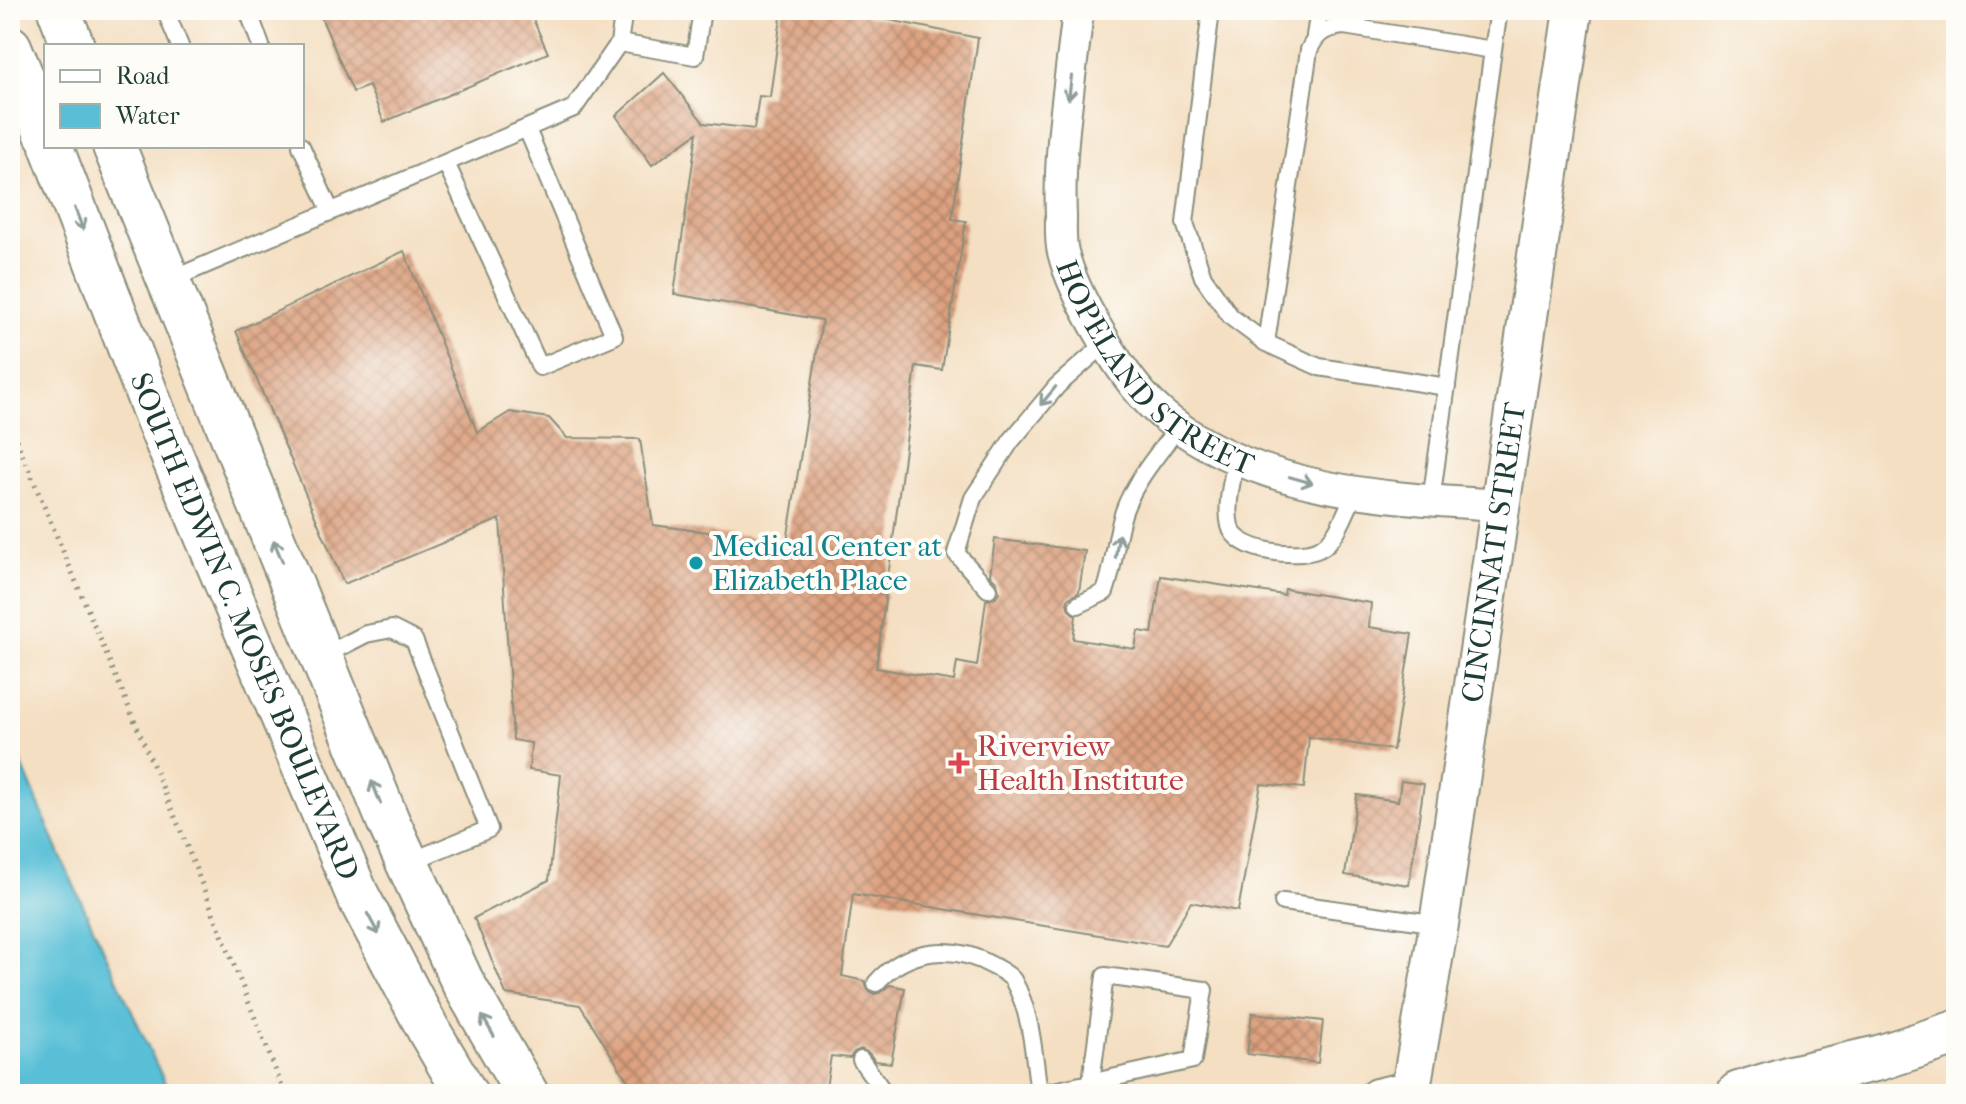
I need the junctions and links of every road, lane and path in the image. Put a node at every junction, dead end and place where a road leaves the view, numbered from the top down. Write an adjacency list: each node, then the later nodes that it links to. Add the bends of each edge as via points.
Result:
1 (59, 10): 13 (main road)
2 (165, 10): 14 (lane)
3 (248, 10): 15 (lane)
4 (624, 10): 12 (lane)
5 (702, 10): 12 (lane, via 695,56)
6 (1078, 10): 27 (street, HOPELAND STREET, one-way to 27, via 1059,178 1062,251 1083,305)
7 (1211, 10): 28 (lane, via 1185,223 1203,277 1231,317)
8 (1319, 10): 11 (lane)
9 (1499, 10): 17 (lane)
10 (1573, 10): 35 (street, CINCINNATI STREET)
11 (1315, 36): 17 (lane, via 1328,27 1344,26); 28 (lane)
12 (619, 43): 19 (lane, via 574,108)
13 (72, 44)
14 (179, 44)
15 (260, 44)
16 (10, 47): 18 (main road)
17 (1493, 50): 29 (lane)
18 (44, 129)
19 (527, 129): 23 (lane); 23 (lane, via 614,336 540,367)
20 (52, 148): 26 (main road, SOUTH EDWIN C. MOSES BOULEVARD, one-way to 26)
21 (115, 148): 25 (main road, SOUTH EDWIN C. MOSES BOULEVARD)
22 (302, 148): 24 (lane)
23 (446, 163): 24 (lane)
24 (331, 212): 25 (lane)
25 (168, 281): 26 (main road); 38 (main road, SOUTH EDWIN C. MOSES BOULEVARD, one-way to 25)
26 (111, 302): 39 (main road, SOUTH EDWIN C. MOSES BOULEVARD)
27 (1106, 343): 31 (street, HOPELAND STREET, via 1138,389); 36 (lane, one-way to 36, via 1057,386 973,498 956,553)
28 (1266, 343): 29 (lane, via 1319,367)
29 (1447, 387): 34 (lane)
30 (10, 425): 51 (path)
31 (1179, 426): 32 (street, HOPELAND STREET); 37 (lane, one-way to 31, via 1105,592 1124,511 1141,477)
32 (1236, 458): 33 (street, HOPELAND STREET, one-way to 33); 33 (lane, via 1230,528 1240,541 1264,550 1299,554 1321,549)
33 (1355, 492): 34 (street, HOPELAND STREET)
34 (1431, 501): 35 (street, HOPELAND STREET)
35 (1500, 505): 43 (street, CINCINNATI STREET)
36 (988, 589)
37 (1078, 605)
38 (321, 657): 39 (main road); 40 (main road, SOUTH EDWIN C. MOSES BOULEVARD, one-way to 38); 40 (lane, via 366,634 392,629 414,640 489,829)
39 (266, 678): 41 (main road, SOUTH EDWIN C. MOSES BOULEVARD)
40 (407, 863): 41 (main road); 53 (main road, SOUTH EDWIN C. MOSES BOULEVARD, one-way to 40, via 462,981)
41 (354, 887): 52 (main road, SOUTH EDWIN C. MOSES BOULEVARD, one-way to 52)
42 (1283, 902): 43 (lane)
43 (1439, 924): 50 (street, CINCINNATI STREET)
44 (876, 983): 57 (lane, via 891,966 931,950 979,958 1012,977 1028,1020)
45 (1956, 1015): 48 (highway)
46 (1956, 1033): 48 (highway)
47 (861, 1060): 56 (lane)
48 (1791, 1078): 58 (highway)
49 (1091, 1082): 49 (lane, via 1193,1060 1204,990 1105,976); 57 (lane)
50 (1399, 1091)
51 (285, 1094)
52 (466, 1094)
53 (527, 1094)
54 (552, 1094): 55 (lane)
55 (567, 1094)
56 (885, 1094)
57 (1040, 1094)
58 (1739, 1094)

